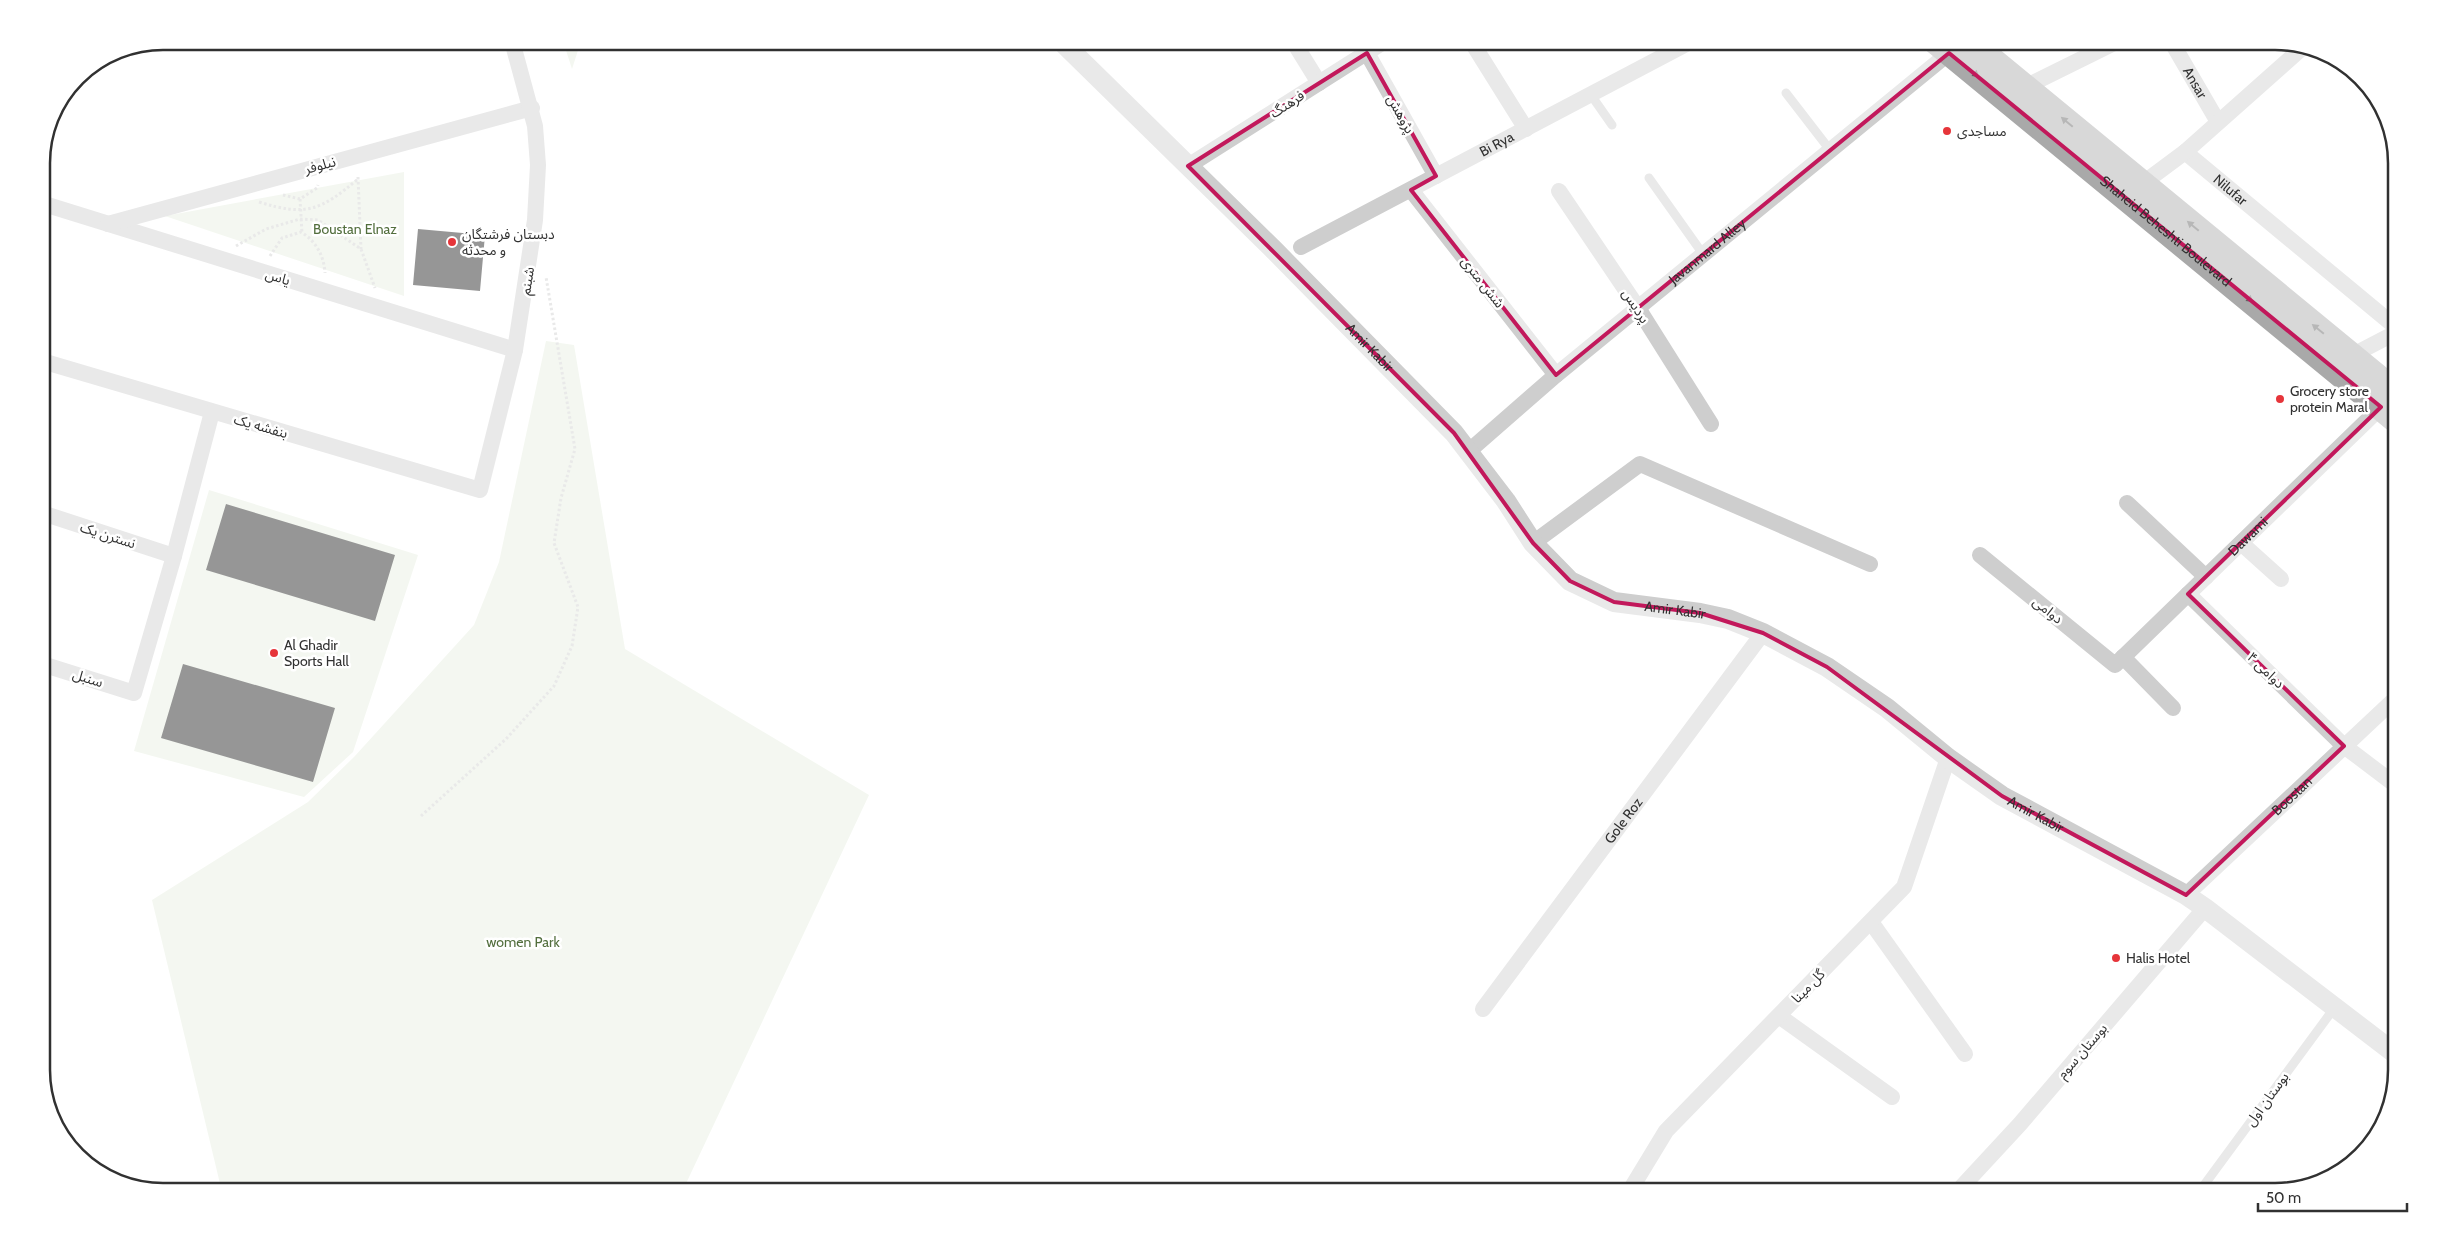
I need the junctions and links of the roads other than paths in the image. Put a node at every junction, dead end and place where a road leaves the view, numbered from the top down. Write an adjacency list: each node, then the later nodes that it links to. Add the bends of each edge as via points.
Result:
1 (515, 50): 18 (street, شبنم)
2 (1070, 50): 24 (street, Amir Kabir)
3 (1299, 50): 14 (street)
4 (1372, 50): 13 (street, فرهنگ)
5 (1477, 50): 21 (street)
6 (1675, 50): 17 (street, Bi Rya)
7 (1945, 50): 22 (street, Javanmard Alley)
8 (1957, 50): 42 (main road, Shaheid Beheshti Boulevard, one-way to 42)
9 (1960, 50): 15 (main road, Shaheid Beheshti Boulevard)
10 (2100, 50): 15 (street)
11 (2176, 50): 19 (street, Ansar)
12 (2297, 52): 19 (street)
13 (1367, 53): 14 (street, فرهنگ); 25 (street, پژوهش)
14 (1319, 83): 24 (street, فرهنگ)
15 (2025, 87): 27 (main road, Shaheid Beheshti Boulevard, one-way to 15)
16 (1786, 93): 22 (lane)
17 (1591, 95): 20 (lane); 21 (street, Bi Rya)
18 (532, 108): 31 (street, نیلوفر); 37 (street, شبنم, via 538,165 535,220)
19 (2218, 122): 23 (street)
20 (1612, 125)
21 (1526, 129): 25 (street, Bi Rya)
22 (1830, 150): 33 (street, Javanmard Alley)
23 (2185, 152): 27 (street); 35 (street, Nilufar)
24 (1188, 166): 46 (street, Amir Kabir)
25 (1436, 176): 28 (street, Bi Rya)
26 (1649, 178): 33 (lane)
27 (2142, 184): 38 (main road, Shaheid Beheshti Boulevard, one-way to 27)
28 (1410, 190): 32 (street, Bi Rya); 40 (street, شش متری)
29 (1559, 191): 34 (street, پردیس)
30 (50, 205): 31 (street, یاس)
31 (108, 224): 37 (street, یاس)
32 (1301, 247)
33 (1703, 254): 34 (street, Javanmard Alley)
34 (1638, 308): 40 (street, Javanmard Alley); 45 (street, پردیس)
35 (2388, 321)
36 (2388, 336): 38 (street)
37 (515, 350): 47 (street, شبنم)
38 (2351, 356): 41 (main road, Shaheid Beheshti Boulevard)
39 (50, 363): 44 (street, بنفشه یک)
40 (1556, 375): 46 (street, Javanmard Alley)
41 (2388, 403)
42 (2388, 405)
43 (2388, 410): 51 (street, Dawami)
44 (212, 412): 47 (street, بنفشه یک); 53 (street)
45 (1711, 424)
46 (1469, 451): 50 (street, Amir Kabir)
47 (480, 490)
48 (2127, 503): 55 (street)
49 (50, 516): 53 (street, نسترن یک)
50 (1533, 543): 54 (street, via 1640,464); 58 (street, Amir Kabir, via 1570,580 1614,602 1700,613 1728,619)
51 (2241, 543): 55 (street, Dawami); 56 (street)
52 (1980, 555): 59 (street, دوامی)
53 (174, 556): 60 (street, سنبل, via 134,693)
54 (1870, 564)
55 (2206, 577): 57 (street, Dawami)
56 (2281, 578)
57 (2188, 594): 59 (street, Dawami); 63 (street, دوامی ۴)
58 (1763, 633): 64 (street, Amir Kabir, via 1827,667 1887,708); 70 (street, Gole Roz)
59 (2119, 661): 62 (street, دوامی)
60 (50, 667)
61 (2388, 704): 63 (street, Boostan)
62 (2173, 708)
63 (2344, 746): 65 (street, دوامی ۴); 66 (street, Boostan)
64 (1948, 758): 66 (street, Amir Kabir, via 2002,796); 68 (street, گل مینا, via 1904,887)
65 (2388, 779)
66 (2186, 895): 67 (street, Amir Kabir)
67 (2205, 908): 69 (street, Amir Kabir); 76 (street, بوستان سوم)
68 (1871, 922): 71 (street, گل مینا); 73 (street)
69 (2335, 1007): 72 (street, Amir Kabir); 77 (lane, بوستان اول)
70 (1483, 1009)
71 (1779, 1016): 74 (street); 75 (street, گل مینا, via 1666,1132)
72 (2388, 1048)
73 (1965, 1054)
74 (1892, 1097)
75 (1635, 1183)
76 (1965, 1183)
77 (2206, 1183)

